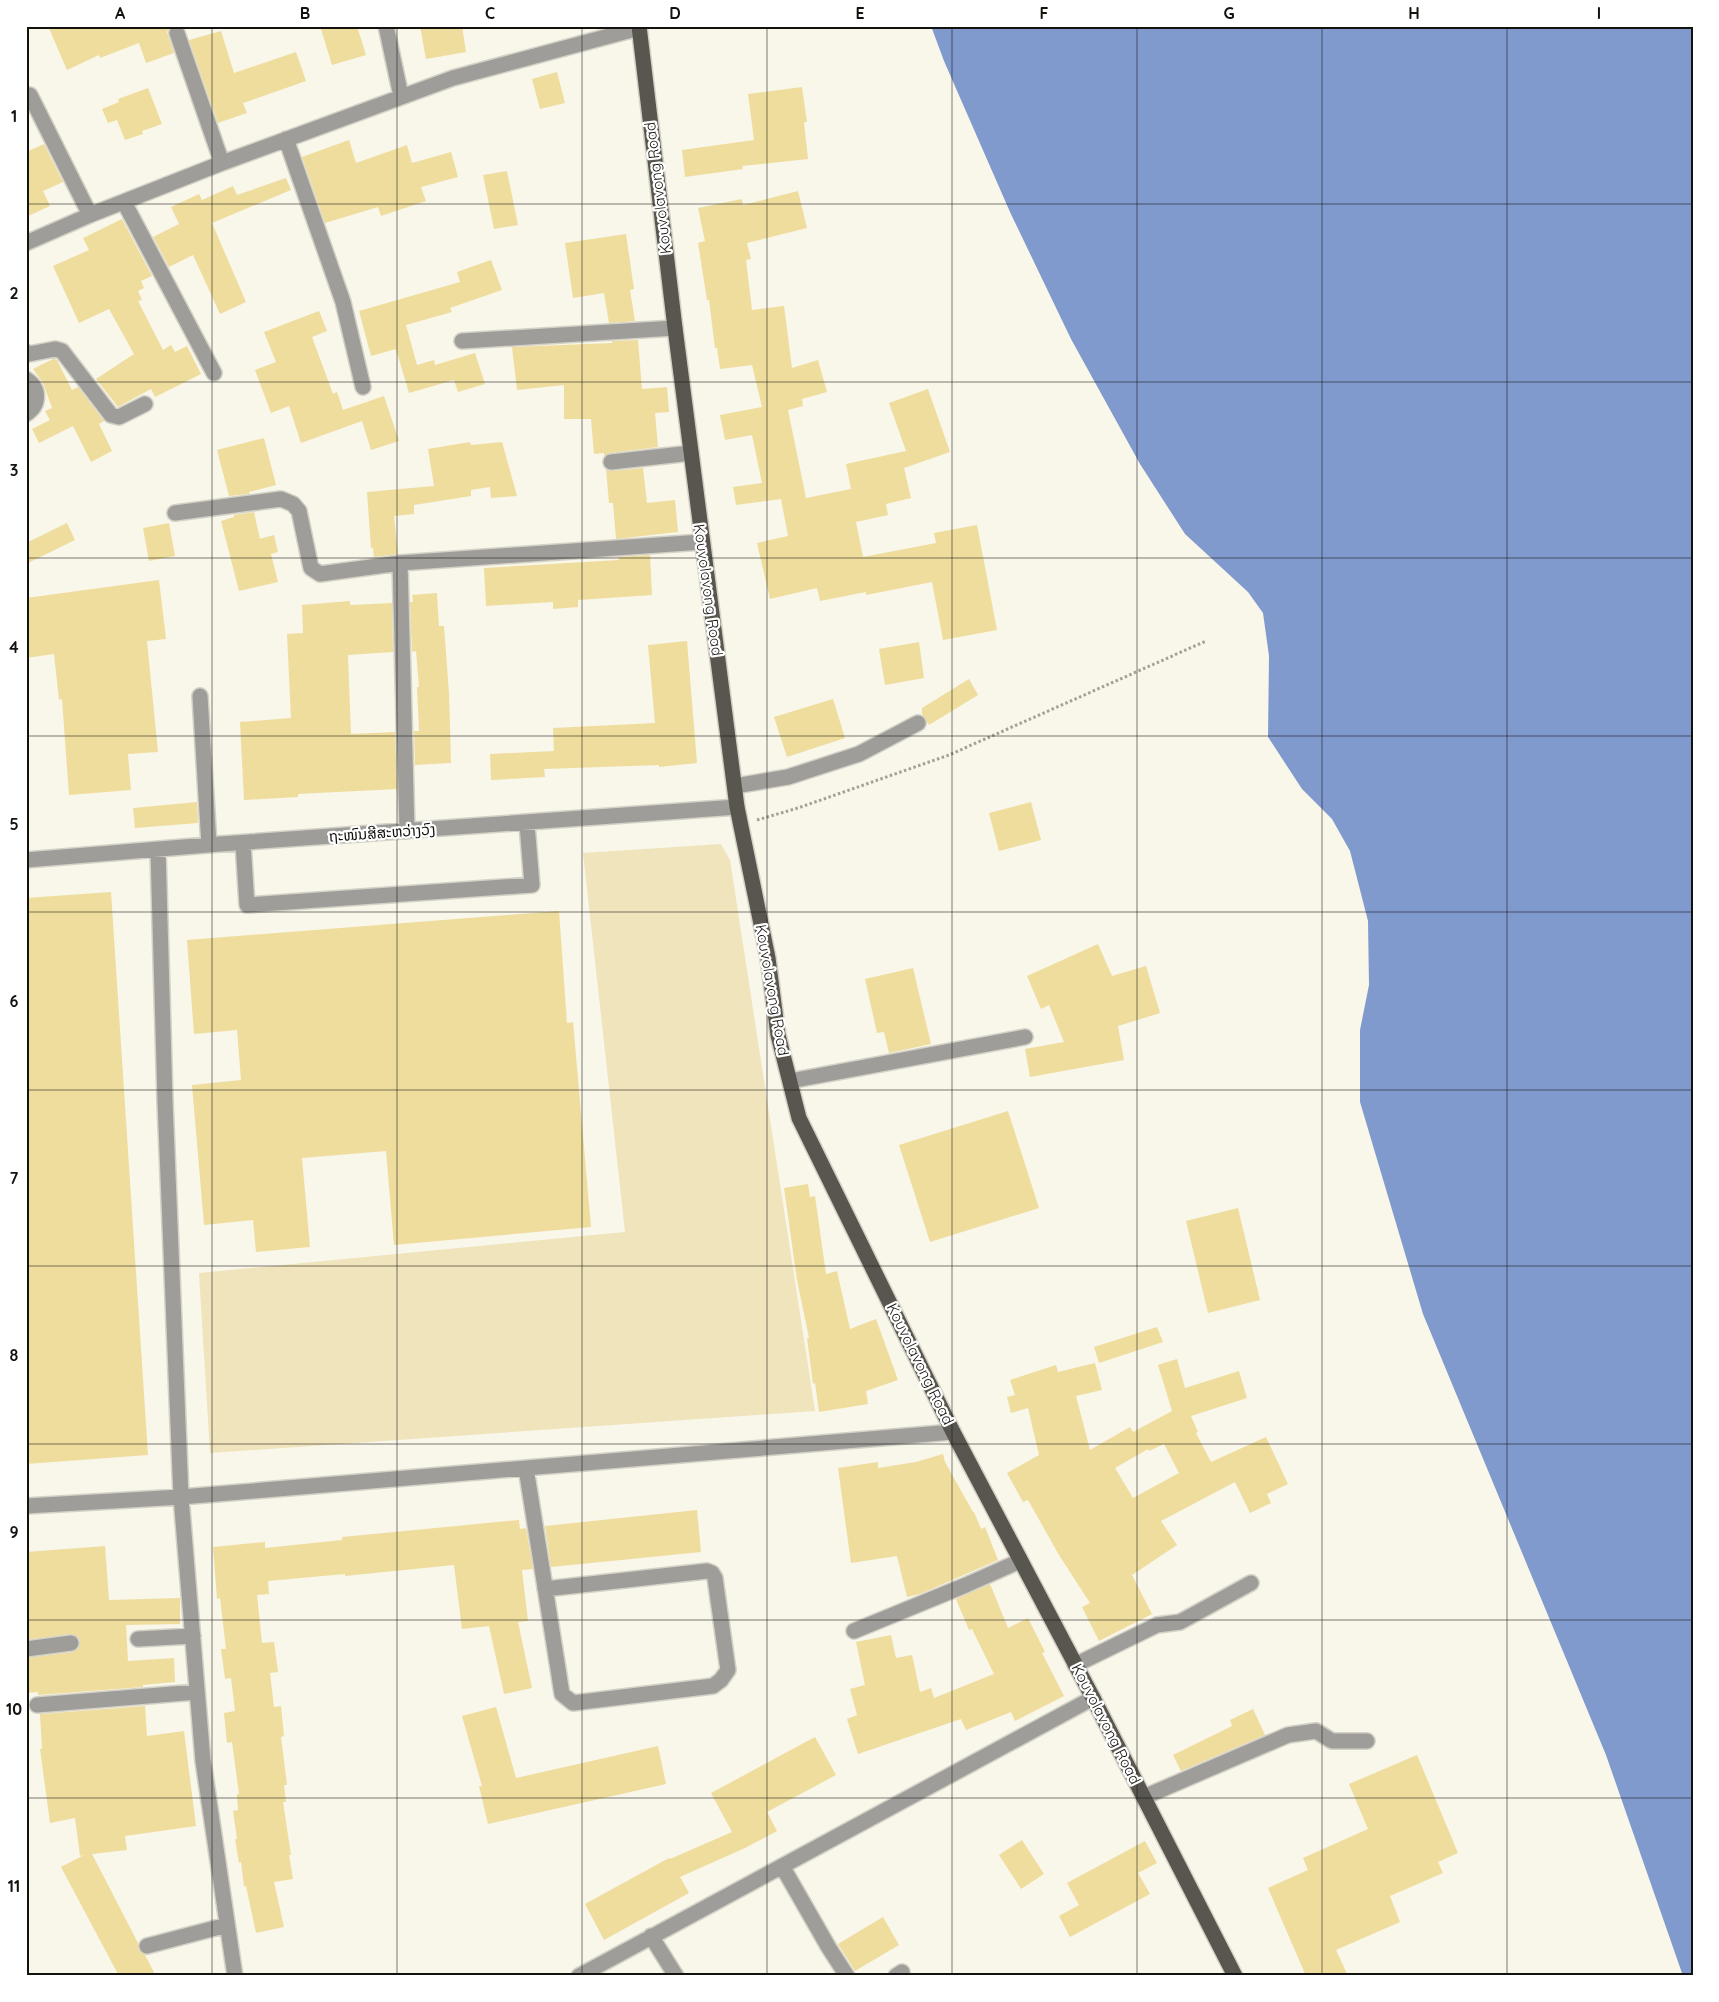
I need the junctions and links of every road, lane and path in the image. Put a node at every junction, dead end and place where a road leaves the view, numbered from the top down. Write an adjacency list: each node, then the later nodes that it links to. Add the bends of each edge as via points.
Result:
1 (386, 26): 5 (street)
2 (639, 27): 5 (street, via 453,78); 11 (main road, Kouvolavong Road)
3 (177, 34): 7 (street)
4 (30, 95): 9 (street)
5 (401, 96): 6 (street)
6 (286, 139): 7 (street); 16 (street, via 343,302)
7 (222, 163): 8 (street)
8 (124, 202): 9 (street); 14 (street)
9 (90, 215): 10 (street)
10 (26, 243)
11 (675, 328): 12 (street); 19 (main road, Kouvolavong Road)
12 (462, 341)
13 (26, 352): 17 (street, via 62,351 111,415 119,417)
14 (214, 373)
15 (26, 379): 18 (street, via 32,383 37,395 34,407)
16 (363, 387)
17 (145, 404)
18 (26, 414)
19 (691, 453): 20 (street); 22 (main road, Kouvolavong Road)
20 (610, 462)
21 (174, 513): 23 (street, via 280,499 299,510 310,568 320,574)
22 (702, 542): 23 (street); 27 (main road, Kouvolavong Road)
23 (400, 563): 31 (street)
24 (1206, 641): 30 (path, via 949,755)
25 (200, 696): 33 (street)
26 (918, 723): 27 (street, via 859,754 788,777)
27 (735, 786): 28 (main road, Kouvolavong Road)
28 (738, 807): 29 (street, ຖະໜົນສີສະຫວ່າງວົງ); 30 (main road, Kouvolavong Road)
29 (528, 824): 31 (street, ຖະໜົນສີສະຫວ່າງວົງ); 32 (street, via 532,885 247,905)
30 (741, 825): 37 (main road, Kouvolavong Road, via 768,958 778,1035)
31 (407, 831): 32 (street, ຖະໜົນສີສະຫວ່າງວົງ)
32 (244, 843): 33 (street, ຖະໜົນສີສະຫວ່າງວົງ)
33 (209, 845): 34 (street, ຖະໜົນສີສະຫວ່າງວົງ)
34 (158, 850): 35 (street, ຖະໜົນສີສະຫວ່າງວົງ); 40 (street, via 164,1101)
35 (26, 860)
36 (1025, 1037): 37 (street)
37 (790, 1081): 38 (main road, Kouvolavong Road, via 807,1135)
38 (953, 1432): 39 (street); 42 (main road, Kouvolavong Road)
39 (526, 1468): 40 (street); 44 (street)
40 (181, 1497): 41 (street); 46 (street)
41 (26, 1506)
42 (1020, 1561): 45 (street); 50 (main road, Kouvolavong Road)
43 (1251, 1583): 50 (street, via 1180,1622 1156,1625)
44 (545, 1589): 44 (street, via 562,1694 573,1703 713,1686 728,1670 712,1573 706,1571)
45 (854, 1631)
46 (193, 1636): 47 (street); 51 (street)
47 (138, 1639)
48 (71, 1643): 49 (street)
49 (26, 1649)
50 (1075, 1664): 52 (main road, Kouvolavong Road)
51 (197, 1692): 53 (street); 57 (street, via 203,1761)
52 (1093, 1698): 55 (main road, Kouvolavong Road); 56 (street)
53 (37, 1705)
54 (1367, 1741): 55 (street, via 1332,1741 1316,1731 1288,1735)
55 (1144, 1797): 64 (main road, Kouvolavong Road)
56 (782, 1866): 58 (street); 63 (street)
57 (227, 1925): 59 (street); 60 (street)
58 (651, 1936): 61 (street); 62 (street)
59 (147, 1946)
60 (235, 1976)
61 (579, 1976)
62 (676, 1976)
63 (847, 1976)
64 (1235, 1976)

